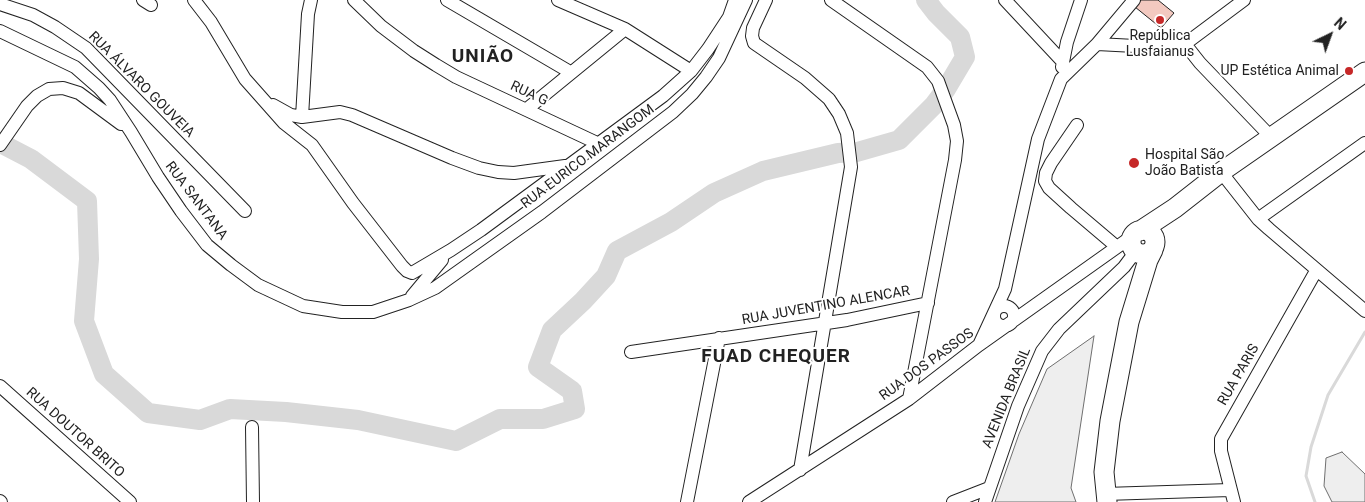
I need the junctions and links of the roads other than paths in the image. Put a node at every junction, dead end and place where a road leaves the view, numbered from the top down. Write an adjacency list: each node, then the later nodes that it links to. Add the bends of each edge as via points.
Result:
1 (194, 0): 28 (street, via 211,22 245,80)
2 (298, 0): 16 (street)
3 (310, 0): 16 (street)
4 (354, 0): 29 (street, RUA G, via 381,26 421,56 456,77)
5 (446, 0): 25 (street)
6 (558, 0): 17 (street)
7 (735, 0): 24 (street, RUA EURICO MARANGOM, via 719,34)
8 (746, 0): 45 (street, RUA EURICO MARANGOM, via 706,77 673,112 542,212 435,288)
9 (766, 0): 51 (street, via 753,28 754,43 829,99 847,133 851,167)
10 (831, 0): 46 (street, via 927,67 938,80 949,109 957,141 955,160)
11 (1004, 0): 22 (street)
12 (1081, 0): 22 (street)
13 (1134, 0): 19 (street)
14 (1244, 0): 20 (street)
15 (0, 4): 21 (street, RUA ÁLVARO GOUVEIA, via 33,15)
16 (308, 14): 30 (street)
17 (625, 29): 24 (street); 25 (street)
18 (0, 31): 23 (street, RUA SANTANA)
19 (1097, 44): 20 (street); 27 (street)
20 (1185, 44): 33 (street)
21 (86, 48): 23 (street); 39 (street, RUA ÁLVARO GOUVEIA)
22 (1062, 61): 27 (street)
23 (75, 67): 32 (street, RUA SANTANA, via 110,100)
24 (690, 71): 34 (street, RUA EURICO MARANGOM, via 663,96)
25 (570, 72): 29 (street)
26 (1365, 72): 33 (highway)
27 (1061, 79): 44 (street, via 1036,146)
28 (262, 99): 30 (street, via 291,115); 42 (street, RUA EURICO MARANGOM, via 284,123 312,145 353,204 407,271 418,271)
29 (526, 109): 34 (street, RUA G)
30 (302, 117): 37 (street, via 340,112 352,115 452,158 498,172)
31 (1077, 125): 41 (street, via 1046,173 1045,181 1071,208)
32 (131, 132): 36 (street, via 79,93 49,88 27,106); 45 (street, RUA SANTANA, via 158,177 207,245 258,285 303,306 342,312 373,312)
33 (1271, 137): 38 (highway)
34 (597, 143): 37 (street, RUA EURICO MARANGOM)
35 (1365, 144): 40 (street)
36 (0, 145)
37 (566, 166): 42 (street, RUA EURICO MARANGOM)
38 (1221, 172): 40 (street); 41 (highway)
39 (245, 211)
40 (1258, 219): 43 (street)
41 (1136, 245): 47 (street, RUA DOS PASSOS); 60 (street, AVENIDA BRASIL, via 1124,267 1059,329 1042,351); 62 (highway, via 1143,278 1129,322 1110,421 1104,472)
42 (451, 250): 45 (street)
43 (1316, 271): 50 (street); 61 (street, RUA PARIS, via 1221,439)
44 (1005, 289): 48 (street); 49 (street)
45 (409, 300)
46 (928, 303): 51 (street, RUA JUVENTINO ALENCAR); 57 (street, RUA JUVENTINO ALENCAR)
47 (1031, 308): 48 (street, via 1019,312); 52 (street, RUA DOS PASSOS)
48 (1011, 309): 49 (street, via 1003,306); 52 (street, via 1014,315)
49 (996, 311): 52 (street, via 994,317 999,325); 54 (street)
50 (1365, 311)
51 (824, 322): 53 (street, RUA JUVENTINO ALENCAR); 59 (street)
52 (1011, 324): 54 (street, RUA DOS PASSOS)
53 (719, 338): 55 (street, RUA JUVENTINO ALENCAR); 65 (street)
54 (979, 345): 57 (street, RUA DOS PASSOS)
55 (631, 352)
56 (0, 386): 63 (street, RUA DOUTOR BRITO)
57 (909, 399): 59 (street, RUA DOS PASSOS)
58 (252, 427): 64 (street)
59 (800, 470): 66 (street, RUA DOS PASSOS)
60 (988, 488): 67 (street); 68 (street, AVENIDA BRASIL)
61 (1232, 496): 62 (street)
62 (1106, 498)
63 (130, 502)
64 (253, 502)
65 (687, 502)
66 (749, 502)
67 (953, 502)
68 (984, 502)

